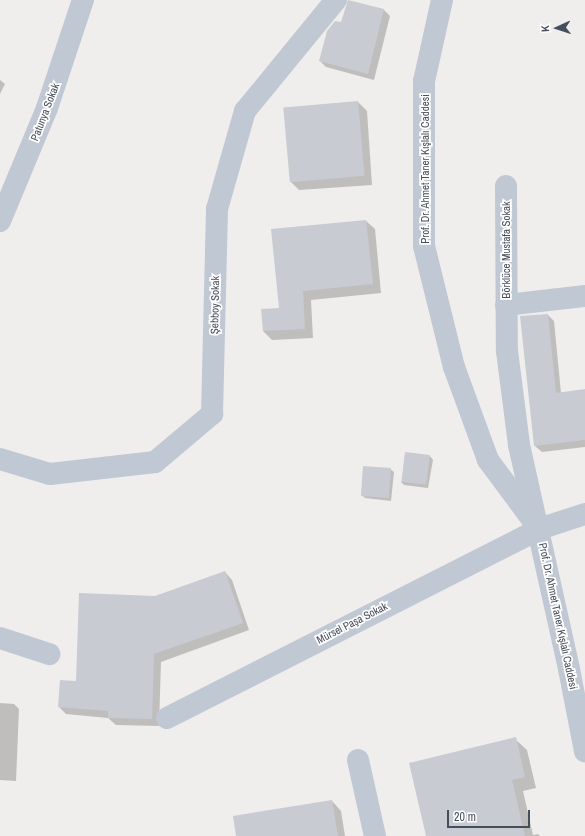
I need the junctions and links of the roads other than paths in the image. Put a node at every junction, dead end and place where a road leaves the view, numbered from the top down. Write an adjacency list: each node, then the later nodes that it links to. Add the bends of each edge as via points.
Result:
1 (83, 0): 5 (street, Patunya Sokak, via 47,108)
2 (336, 0): 8 (street, Şebboy Sokak, via 245,111 217,209 212,414 155,462 50,474)
3 (442, 0): 10 (street, Prof. Dr. Ahmet Taner Kışlalı Caddesi, via 424,81 424,246 454,367 488,460)
4 (506, 186): 7 (street, Börklüce Mustafa Sokak)
5 (0, 221)
6 (585, 296): 7 (street, Börklüce Mustafa Sokak)
7 (506, 305): 10 (street, Prof. Dr. Ahmet Taner Kışlalı Caddesi, via 507,351 519,445)
8 (0, 459)
9 (585, 514): 10 (street, Mürsel Paşa Sokak)
10 (539, 529): 13 (street, Mürsel Paşa Sokak); 14 (street, Prof. Dr. Ahmet Taner Kışlalı Caddesi)
11 (0, 638): 12 (street)
12 (49, 654)
13 (167, 718)
14 (585, 751)
15 (358, 760): 16 (street)
16 (375, 836)

